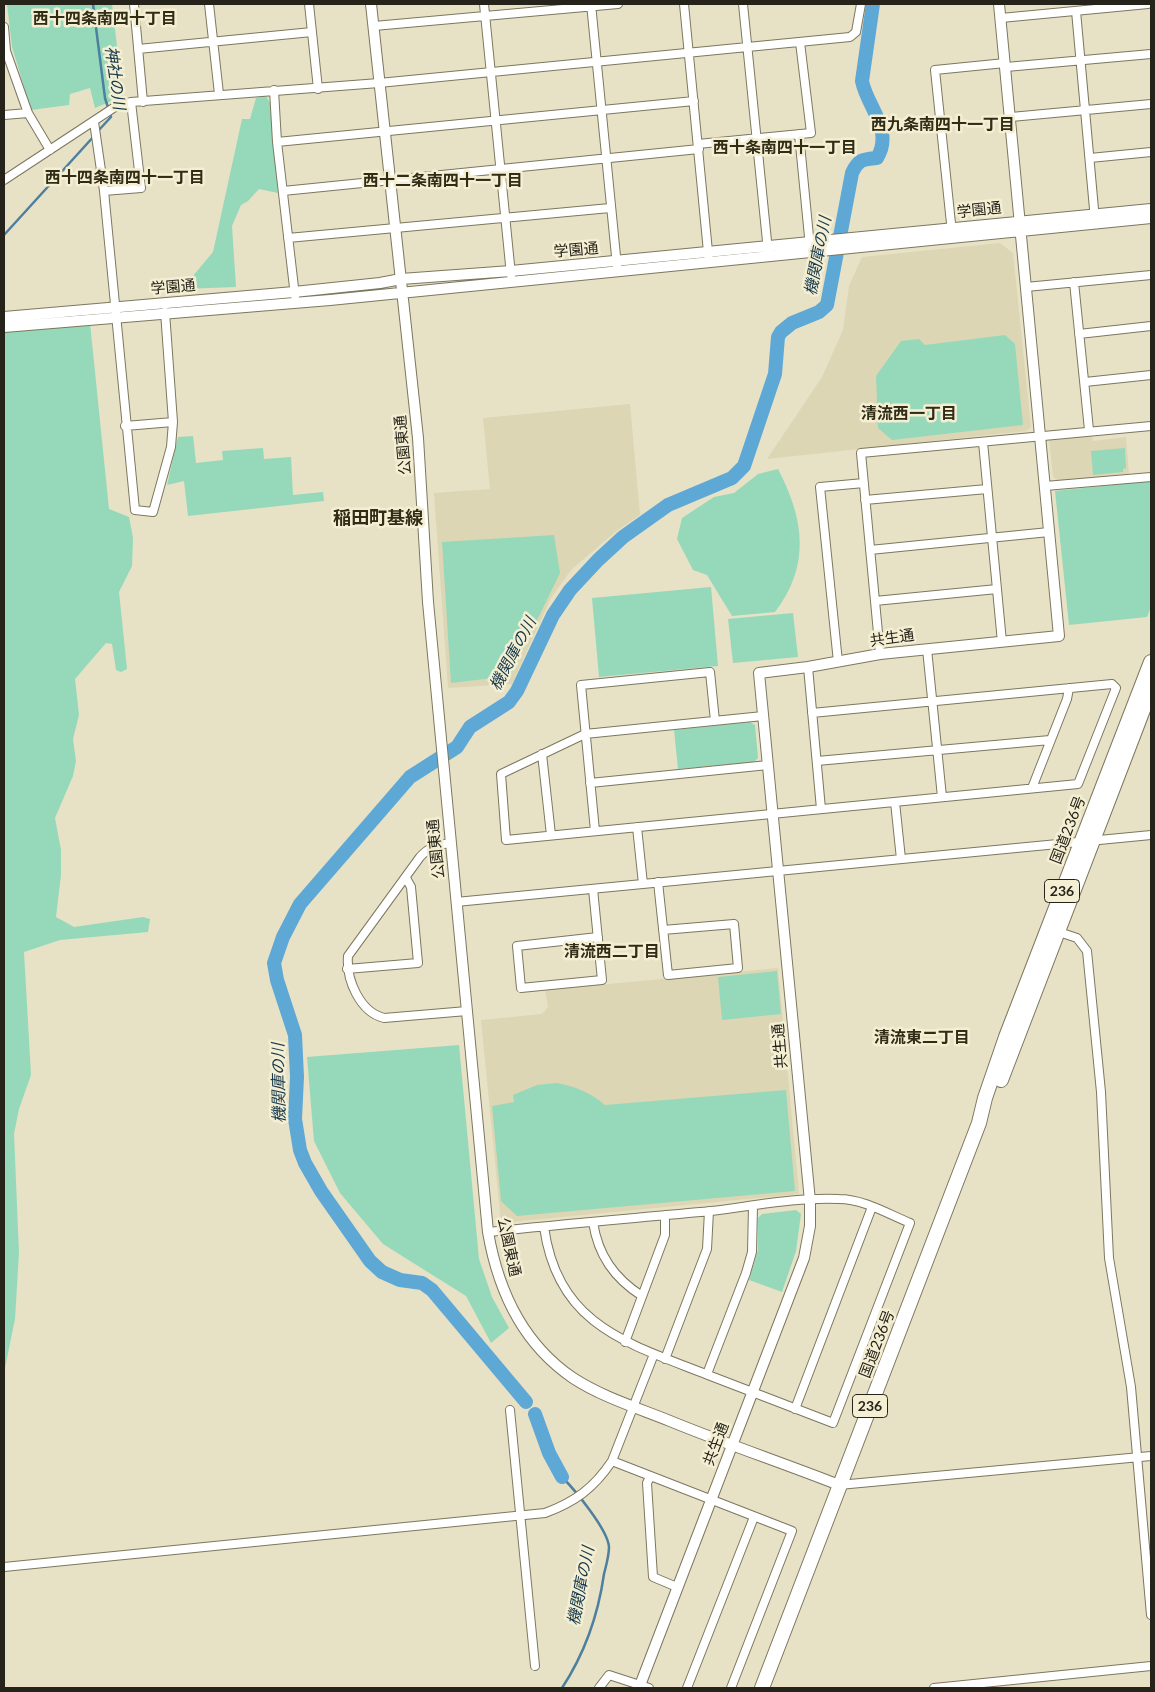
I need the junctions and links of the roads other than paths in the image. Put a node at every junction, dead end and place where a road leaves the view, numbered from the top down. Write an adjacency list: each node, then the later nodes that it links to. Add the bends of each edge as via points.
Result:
1 (134, 4): 23 (street)
2 (209, 4): 20 (street)
3 (309, 4): 19 (street)
4 (371, 4): 17 (street, 公園東通)
5 (484, 4): 15 (street)
6 (618, 4): 12 (street)
7 (684, 4): 25 (street)
8 (743, 4): 22 (street)
9 (861, 4): 21 (street, via 856,32 850,37)
10 (999, 4): 16 (street)
11 (1150, 4): 13 (street)
12 (591, 5): 15 (street); 28 (street)
13 (1110, 5): 14 (street)
14 (1076, 11): 16 (street); 27 (street)
15 (485, 16): 17 (street); 30 (street)
16 (1001, 18): 29 (street)
17 (374, 26): 31 (street, 公園東通)
18 (4, 27): 24 (street)
19 (312, 32): 20 (street); 32 (street)
20 (213, 42): 23 (street); 34 (street)
21 (800, 42): 22 (street); 47 (street, via 811,133)
22 (747, 47): 25 (street); 48 (street)
23 (138, 50): 37 (street)
24 (5, 51): 41 (street)
25 (689, 53): 28 (street); 35 (street)
26 (1151, 54): 27 (street)
27 (1080, 60): 29 (street); 39 (street)
28 (596, 63): 30 (street); 40 (street)
29 (1006, 65): 43 (street); 67 (street, via 935,70)
30 (491, 72): 31 (street); 44 (street)
31 (379, 83): 32 (street); 46 (street, 公園東通)
32 (318, 89): 33 (street)
33 (274, 90): 34 (street); 49 (street)
34 (219, 94): 37 (street)
35 (694, 101): 40 (street); 50 (street)
36 (132, 102): 37 (street); 45 (street, via 118,105); 58 (street, via 141,188)
37 (143, 102)
38 (1151, 104): 39 (street)
39 (1084, 110): 43 (street); 54 (street)
40 (600, 111): 44 (street); 53 (street)
41 (28, 113): 42 (street); 51 (street)
42 (4, 115)
43 (1010, 117): 65 (street)
44 (495, 121): 46 (street); 55 (street)
45 (94, 122): 51 (street); 58 (street)
46 (385, 130): 49 (street); 57 (street, 公園東通)
47 (799, 134): 48 (street); 72 (street)
48 (756, 138): 50 (street); 73 (street)
49 (278, 142): 59 (street)
50 (699, 147): 53 (street); 74 (street)
51 (50, 150): 56 (street)
52 (1151, 152): 54 (street)
53 (604, 158): 55 (street); 60 (street)
54 (1090, 158): 64 (street)
55 (500, 169): 57 (street); 62 (street)
56 (4, 180)
57 (389, 181): 59 (street); 66 (street, 公園東通)
58 (104, 191): 85 (street)
59 (283, 191): 69 (street)
60 (610, 208): 62 (street); 75 (street)
61 (1151, 209): 64 (street, 学園通)
62 (505, 217): 66 (street); 76 (street)
63 (1151, 218): 64 (street, 学園通)
64 (1095, 219): 65 (street, 学園通); 68 (street, 学園通)
65 (1020, 220): 67 (street, 学園通); 68 (street)
66 (395, 227): 69 (street); 78 (street, 公園東通)
67 (952, 228): 70 (street); 71 (street, 学園通)
68 (1021, 231): 70 (street, 学園通); 81 (street)
69 (288, 238): 82 (street)
70 (952, 239): 71 (street, 学園通)
71 (851, 243): 72 (street, 学園通)
72 (810, 247): 73 (street, 学園通)
73 (768, 251): 74 (street, 学園通)
74 (709, 257): 75 (street, 学園通)
75 (616, 266): 76 (street, 学園通); 79 (street, 学園通)
76 (511, 271): 78 (street, 学園通); 79 (street)
77 (1151, 275): 80 (street)
78 (401, 278): 82 (street, 学園通); 83 (street, 公園東通)
79 (512, 282): 83 (street, 学園通)
80 (1074, 282): 81 (street); 90 (street)
81 (1026, 287): 97 (street)
82 (294, 292): 84 (street); 85 (street, 学園通)
83 (402, 292): 84 (street, 学園通); 138 (street, 公園東通, via 418,438 428,602)
84 (296, 303): 86 (street, 学園通)
85 (114, 312): 86 (street, 学園通); 87 (street, 学園通); 89 (street, 学園通); 94 (street)
86 (165, 312): 93 (street)
87 (4, 317)
88 (1151, 326): 90 (street)
89 (4, 327)
90 (1079, 334): 92 (street)
91 (1151, 376): 92 (street)
92 (1084, 382): 96 (street)
93 (173, 422): 94 (street); 94 (street, via 171,447 153,512 135,510)
94 (125, 426)
95 (1151, 426): 96 (street)
96 (1089, 430): 97 (street)
97 (1040, 435): 98 (street); 101 (street)
98 (983, 442): 100 (street, via 861,453); 102 (street)
99 (1151, 477): 101 (street)
100 (864, 483): 103 (street); 112 (street, via 820,487)
101 (1045, 486): 104 (street)
102 (987, 489): 103 (street); 105 (street)
103 (865, 500): 106 (street)
104 (1050, 532): 105 (street); 109 (street, 共生通, via 1059,636)
105 (992, 538): 106 (street); 107 (street)
106 (870, 550): 108 (street)
107 (997, 589): 108 (street); 109 (street)
108 (875, 601): 111 (street)
109 (1002, 642): 110 (street, 共生通)
110 (927, 649): 111 (street, 共生通); 117 (street)
111 (880, 654): 112 (street, 共生通)
112 (838, 662): 114 (street, 共生通)
113 (1151, 662): 137 (highway, 国道236号 / 236)
114 (808, 667): 118 (street); 119 (street, 共生通, via 759,673)
115 (1069, 688): 117 (street); 122 (street); 128 (street, via 1112,684 1116,688 1078,784)
116 (1151, 689): 137 (highway, 国道236号 / 236)
117 (933, 701): 118 (street); 123 (street)
118 (812, 713): 125 (street)
119 (763, 716): 120 (street); 126 (street, 共生通)
120 (715, 721): 121 (street); 121 (street, via 710,672 581,685)
121 (586, 734): 124 (street); 127 (street)
122 (1050, 740): 123 (street); 128 (street)
123 (938, 750): 125 (street); 129 (street)
124 (542, 754): 135 (street); 135 (street, via 501,774 506,840)
125 (817, 761): 131 (street)
126 (768, 765): 127 (street); 132 (street, 共生通)
127 (590, 783): 134 (street)
128 (1032, 788): 129 (street)
129 (942, 797): 130 (street)
130 (895, 802): 131 (street); 139 (street)
131 (821, 809): 132 (street)
132 (773, 813): 133 (street); 140 (street, 共生通)
133 (637, 827): 134 (street); 143 (street)
134 (595, 830): 135 (street)
135 (550, 835)
136 (1151, 835): 137 (street)
137 (1087, 841): 139 (street); 147 (highway, 国道236号 / 236)
138 (450, 843): 141 (street, via 427,849); 145 (street, 公園東通)
139 (900, 859): 140 (street)
140 (778, 871): 142 (street); 151 (street, 共生通)
141 (406, 878): 149 (street, via 348,956); 149 (street, via 411,887 418,963)
142 (658, 882): 143 (street); 146 (street)
143 (643, 884): 144 (street)
144 (593, 889): 145 (street); 148 (street)
145 (456, 902): 150 (street, 公園東通)
146 (663, 930): 146 (street, via 668,975 738,968 734,924)
147 (1053, 930): 170 (street, via 1078,938 1087,951 1101,1092 1109,1258 1131,1387); 173 (highway, 国道236号 / 236, via 1006,1037 979,1124)
148 (598, 937): 148 (street, via 602,980 521,988 517,946)
149 (347, 969): 150 (street, via 366,1010 375,1016)
150 (467, 1011): 158 (street, 公園東通)
151 (810, 1200): 152 (street); 153 (street, via 839,1198); 164 (street, 共生通, via 810,1226 804,1258)
152 (753, 1206): 154 (street); 163 (street, via 752,1252)
153 (872, 1207): 166 (street); 166 (street, via 910,1223 833,1423)
154 (709, 1211): 155 (street); 162 (street, via 708,1249)
155 (665, 1215): 156 (street); 159 (street, via 665,1235)
156 (593, 1222): 157 (street); 159 (street, via 598,1248 605,1261 628,1288)
157 (544, 1227): 158 (street); 160 (street, via 546,1246 566,1289 588,1316)
158 (488, 1232): 165 (street, 公園東通, via 493,1262 503,1290 534,1342 573,1378)
159 (642, 1296): 160 (street)
160 (625, 1342): 161 (street)
161 (654, 1354): 162 (street); 165 (street)
162 (665, 1359): 163 (street)
163 (707, 1374): 164 (street)
164 (753, 1392): 166 (street); 168 (street, 共生通)
165 (633, 1406): 168 (street, 公園東通); 171 (street)
166 (795, 1409)
167 (510, 1410): 175 (street)
168 (731, 1446): 173 (street, 公園東通); 174 (street, 共生通)
169 (1151, 1456): 170 (street)
170 (1138, 1457): 173 (street); 179 (street)
171 (612, 1461): 172 (street); 175 (street, via 592,1487 566,1505 545,1513)
172 (650, 1477): 174 (street); 178 (street, via 647,1484 653,1577)
173 (840, 1486): 186 (highway, 国道236号 / 236)
174 (711, 1500): 176 (street); 178 (street, 共生通)
175 (520, 1516): 177 (street); 180 (street)
176 (754, 1517): 184 (street); 185 (street, via 792,1532)
177 (4, 1566)
178 (677, 1587): 182 (street, 共生通)
179 (1151, 1615)
180 (536, 1666)
181 (1151, 1666): 187 (street)
182 (643, 1687): 183 (street, via 609,1675)
183 (599, 1688)
184 (687, 1688)
185 (731, 1688)
186 (762, 1688)
187 (934, 1688)

